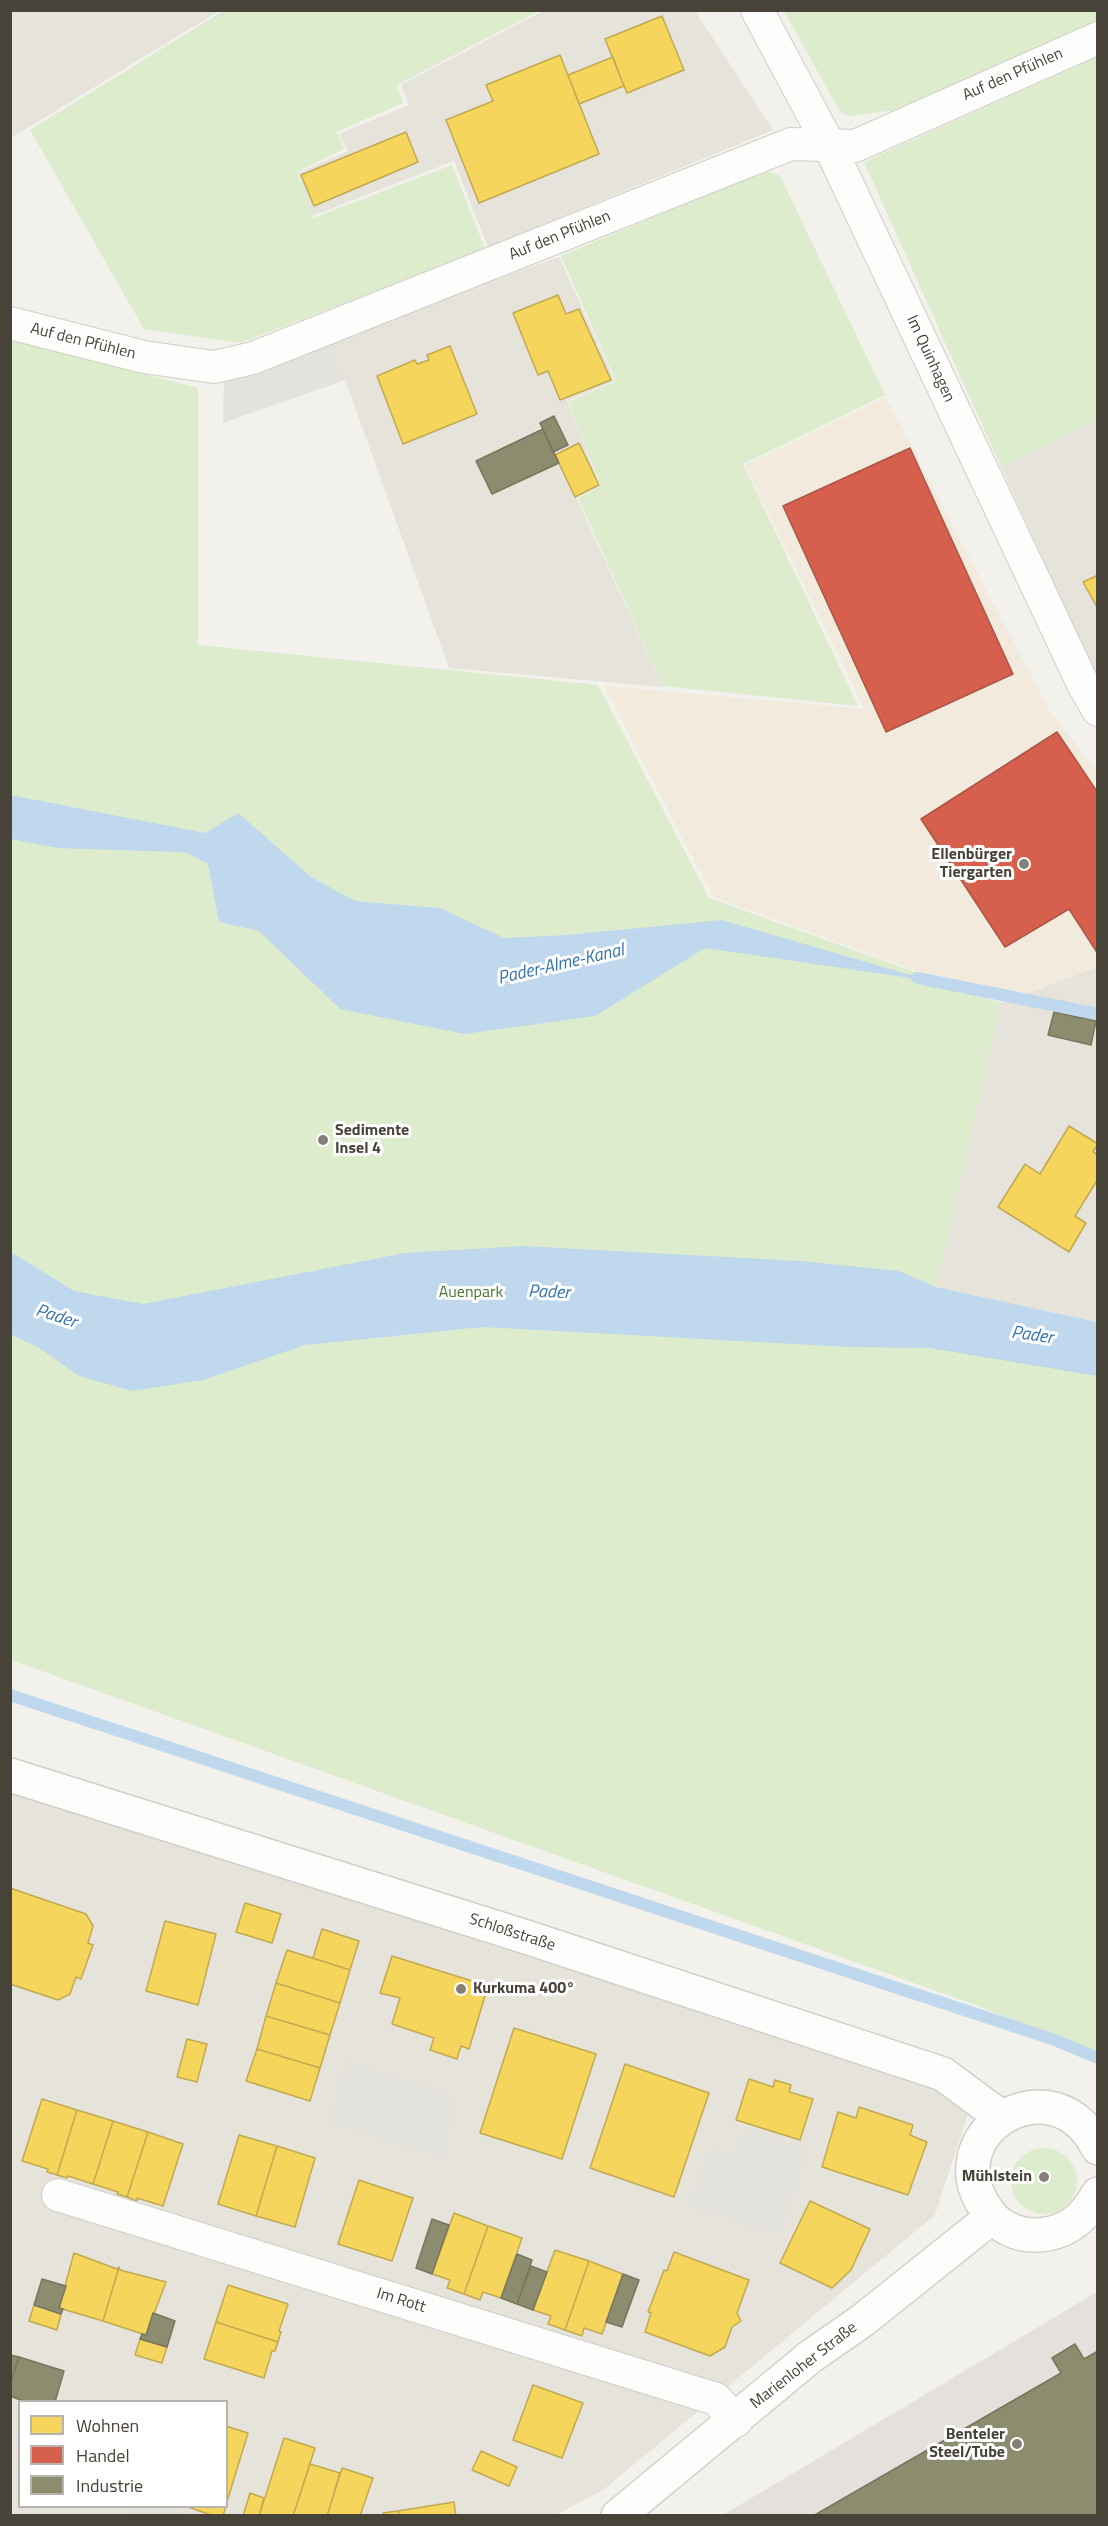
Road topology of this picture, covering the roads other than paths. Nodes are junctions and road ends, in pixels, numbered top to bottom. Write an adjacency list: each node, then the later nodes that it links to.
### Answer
1 (757, 10): 3 (street, Im Quinhagen)
2 (1098, 38): 3 (street, Auf den Pfühlen)
3 (829, 145): 4 (street, Auf den Pfühlen); 5 (street, Im Quinhagen)
4 (10, 323)
5 (1098, 710)
6 (10, 1775): 7 (street, Schloßstraße)
7 (1001, 2117): 8 (street); 11 (street)
8 (1098, 2148)
9 (58, 2194): 12 (street, Im Rott)
10 (1098, 2194): 11 (street)
11 (992, 2217): 12 (street, Marienloher Straße)
12 (736, 2421): 13 (street, Marienloher Straße)
13 (618, 2516)

